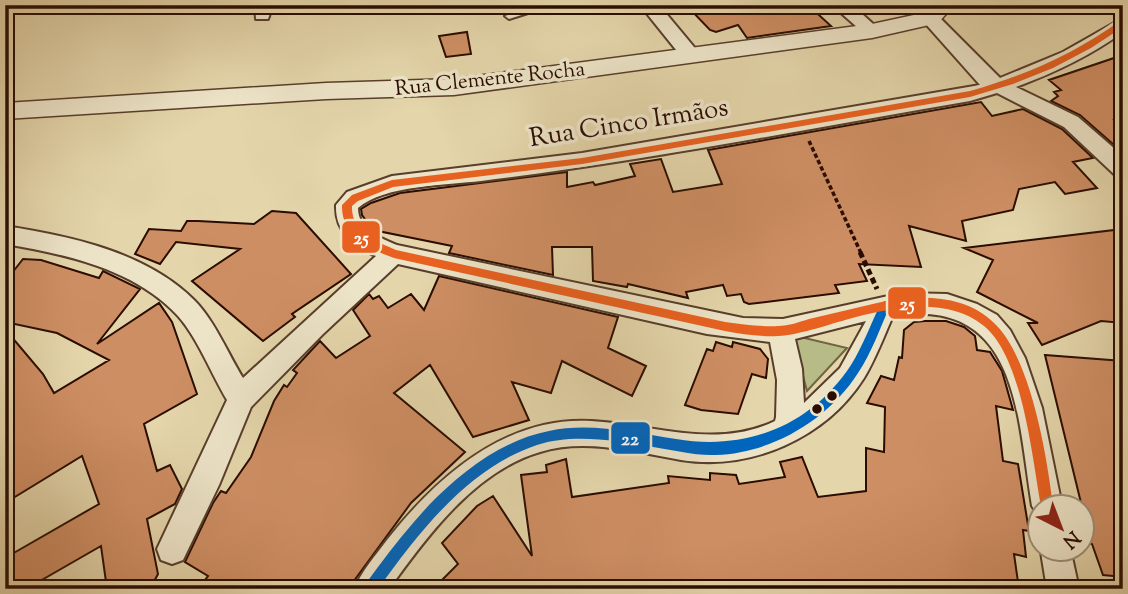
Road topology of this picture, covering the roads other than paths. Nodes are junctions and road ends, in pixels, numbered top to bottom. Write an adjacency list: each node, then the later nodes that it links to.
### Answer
1 (550, 5): 5 (lane)
2 (649, 5): 10 (street)
3 (841, 5): 7 (street)
4 (937, 12): 7 (street, Rua Clemente Rocha); 11 (street)
5 (509, 16)
6 (1123, 23): 9 (street)
7 (872, 31): 10 (street, Rua Clemente Rocha)
8 (1123, 33): 9 (street)
9 (1077, 54): 11 (street, Rua Cinco Irmãos)
10 (692, 57): 12 (street, Rua Clemente Rocha)
11 (998, 87): 13 (street); 15 (street, Rua Cinco Irmãos)
12 (5, 111)
13 (1123, 169)
14 (5, 235): 18 (street)
15 (394, 254): 17 (street); 18 (street)
16 (885, 306): 17 (street); 19 (street); 20 (street)
17 (780, 331): 19 (street)
18 (241, 400): 21 (street)
19 (788, 431): 23 (street)
20 (1044, 492)
21 (172, 549)
22 (1058, 562): 24 (street)
23 (370, 589)
24 (1063, 589)

